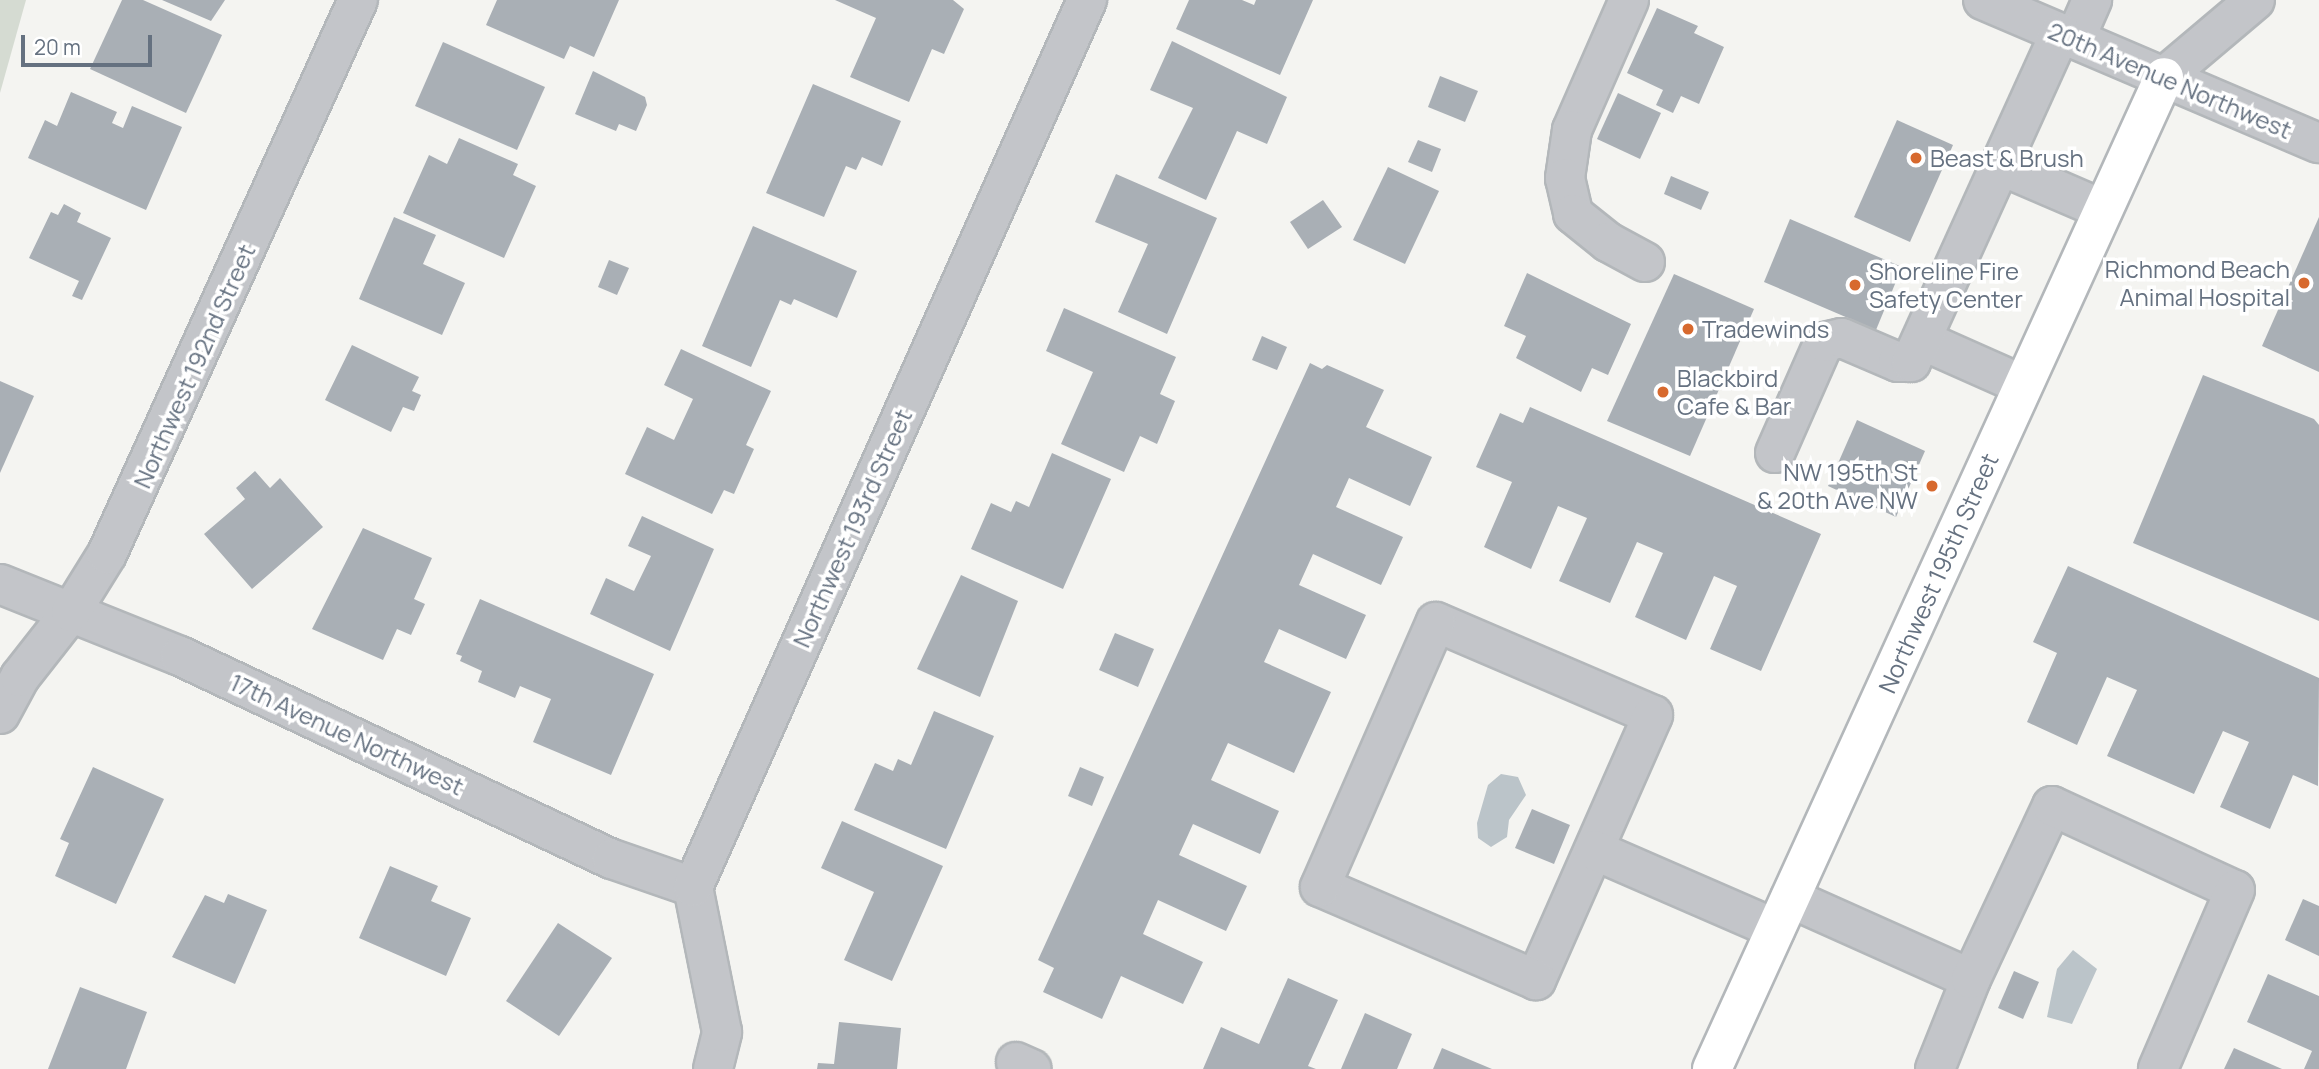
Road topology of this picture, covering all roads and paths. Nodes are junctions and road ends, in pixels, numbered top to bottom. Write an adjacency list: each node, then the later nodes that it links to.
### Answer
1 (358, 0): 17 (street, Northwest 192nd Street)
2 (1087, 0): 20 (street, Northwest 193rd Street)
3 (1629, 0): 12 (street)
4 (1983, 0): 7 (street, 20th Avenue Northwest)
5 (2092, 0): 7 (street)
6 (2255, 0): 8 (street)
7 (2068, 36): 8 (street, 20th Avenue Northwest); 10 (street)
8 (2164, 77): 9 (street, 20th Avenue Northwest); 11 (main road, Northwest 195th Street)
9 (2319, 143)
10 (2002, 166): 11 (street); 13 (street)
11 (2102, 209): 14 (main road, Northwest 195th Street)
12 (1645, 262)
13 (1924, 341): 14 (street); 15 (street)
14 (2023, 385): 21 (main road, Northwest 195th Street)
15 (1775, 453)
16 (0, 584): 17 (street, 17th Avenue Northwest)
17 (71, 612): 18 (street, Northwest 192nd Street); 20 (street, 17th Avenue Northwest)
18 (0, 714)
19 (1594, 850): 19 (street); 21 (street)
20 (694, 887): 23 (street)
21 (1783, 913): 22 (street); 24 (main road, Northwest 195th Street)
22 (1971, 979): 25 (street); 26 (street)
23 (712, 1069)
24 (1712, 1069)
25 (1935, 1069)
26 (2158, 1069)

